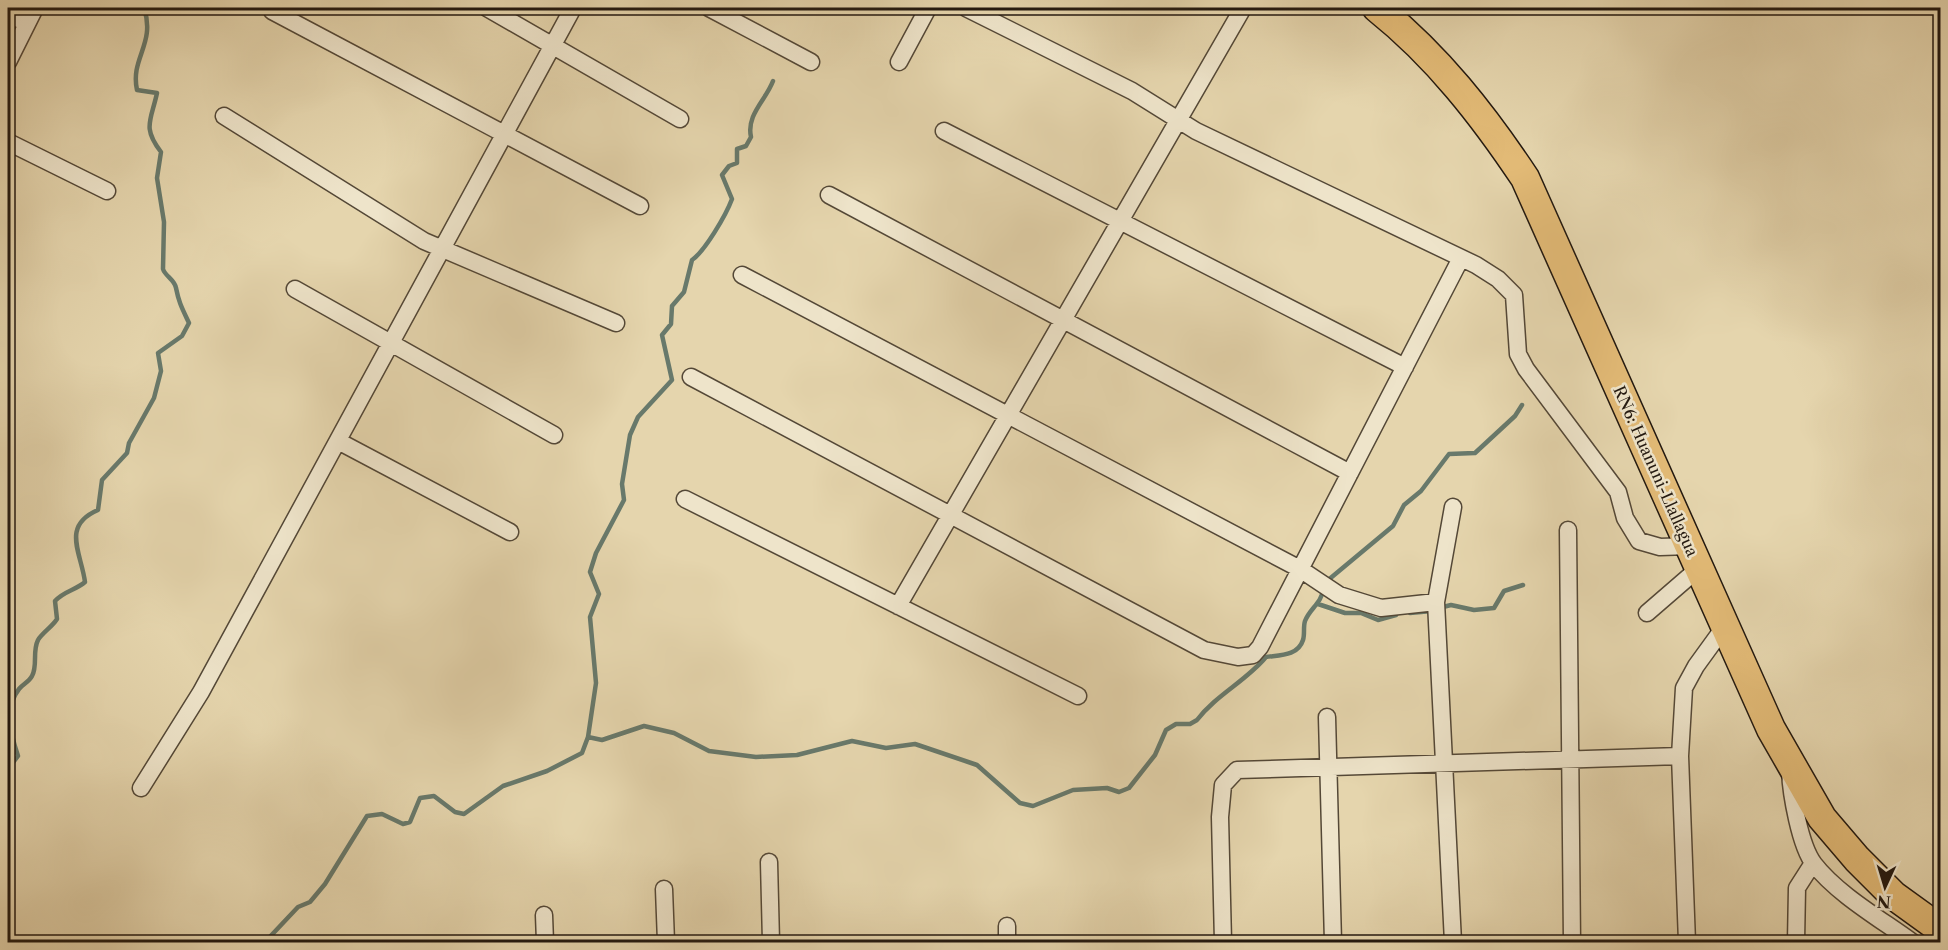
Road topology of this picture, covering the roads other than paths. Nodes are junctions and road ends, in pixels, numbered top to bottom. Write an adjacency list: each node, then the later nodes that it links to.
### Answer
1 (34, 8): 11 (street)
2 (487, 8): 12 (street)
3 (573, 8): 12 (street)
4 (709, 8): 14 (street)
5 (928, 8): 15 (street)
6 (966, 8): 18 (street)
7 (1243, 8): 18 (street)
8 (1377, 8): 44 (highway, RN6: Huanuni-Llallagua)
9 (272, 11): 20 (street)
10 (8, 13): 11 (street)
11 (26, 23): 13 (street)
12 (552, 46): 17 (street); 20 (street)
13 (8, 62)
14 (811, 62)
15 (899, 62)
16 (224, 116): 26 (street)
17 (680, 119)
18 (1178, 120): 25 (street); 27 (street)
19 (944, 131): 25 (street)
20 (504, 135): 24 (street); 26 (street)
21 (8, 142): 22 (street)
22 (107, 191)
23 (829, 195): 30 (street)
24 (640, 206)
25 (1119, 222): 30 (street); 33 (street)
26 (442, 249): 31 (street); 32 (street)
27 (1461, 258): 33 (street); 44 (street)
28 (742, 275): 35 (street)
29 (295, 289): 32 (street)
30 (1064, 319): 35 (street); 38 (street)
31 (616, 323)
32 (391, 343): 36 (street); 37 (street)
33 (1405, 367): 38 (street)
34 (691, 377): 41 (street)
35 (1008, 416): 41 (street); 45 (street)
36 (554, 435)
37 (338, 441): 43 (street); 57 (street)
38 (1350, 473): 45 (street)
39 (685, 499): 47 (street)
40 (1453, 507): 46 (street)
41 (951, 515): 45 (street); 47 (street)
42 (1568, 530): 53 (street)
43 (510, 532)
44 (1694, 557): 48 (street); 49 (highway, RN6: Huanuni-Llallagua)
45 (1300, 569): 46 (street)
46 (1437, 602): 55 (street)
47 (898, 606): 50 (street)
48 (1647, 613)
49 (1725, 626): 52 (street); 54 (highway, RN6: Huanuni-Llallagua)
50 (1078, 696)
51 (1327, 717): 56 (street)
52 (1680, 756): 53 (street); 70 (street)
53 (1570, 759): 55 (street); 69 (street)
54 (1789, 761): 59 (street); 62 (highway, RN6: Huanuni-Llallagua)
55 (1445, 765): 56 (street); 68 (street)
56 (1329, 767): 66 (street); 67 (street)
57 (141, 788)
58 (769, 862): 65 (street)
59 (1813, 863): 71 (street); 72 (street)
60 (664, 889): 64 (street)
61 (544, 915): 63 (street)
62 (1941, 928)
63 (545, 942)
64 (666, 942)
65 (771, 942)
66 (1223, 942)
67 (1333, 942)
68 (1453, 942)
69 (1572, 942)
70 (1687, 942)
71 (1796, 942)
72 (1912, 942)

